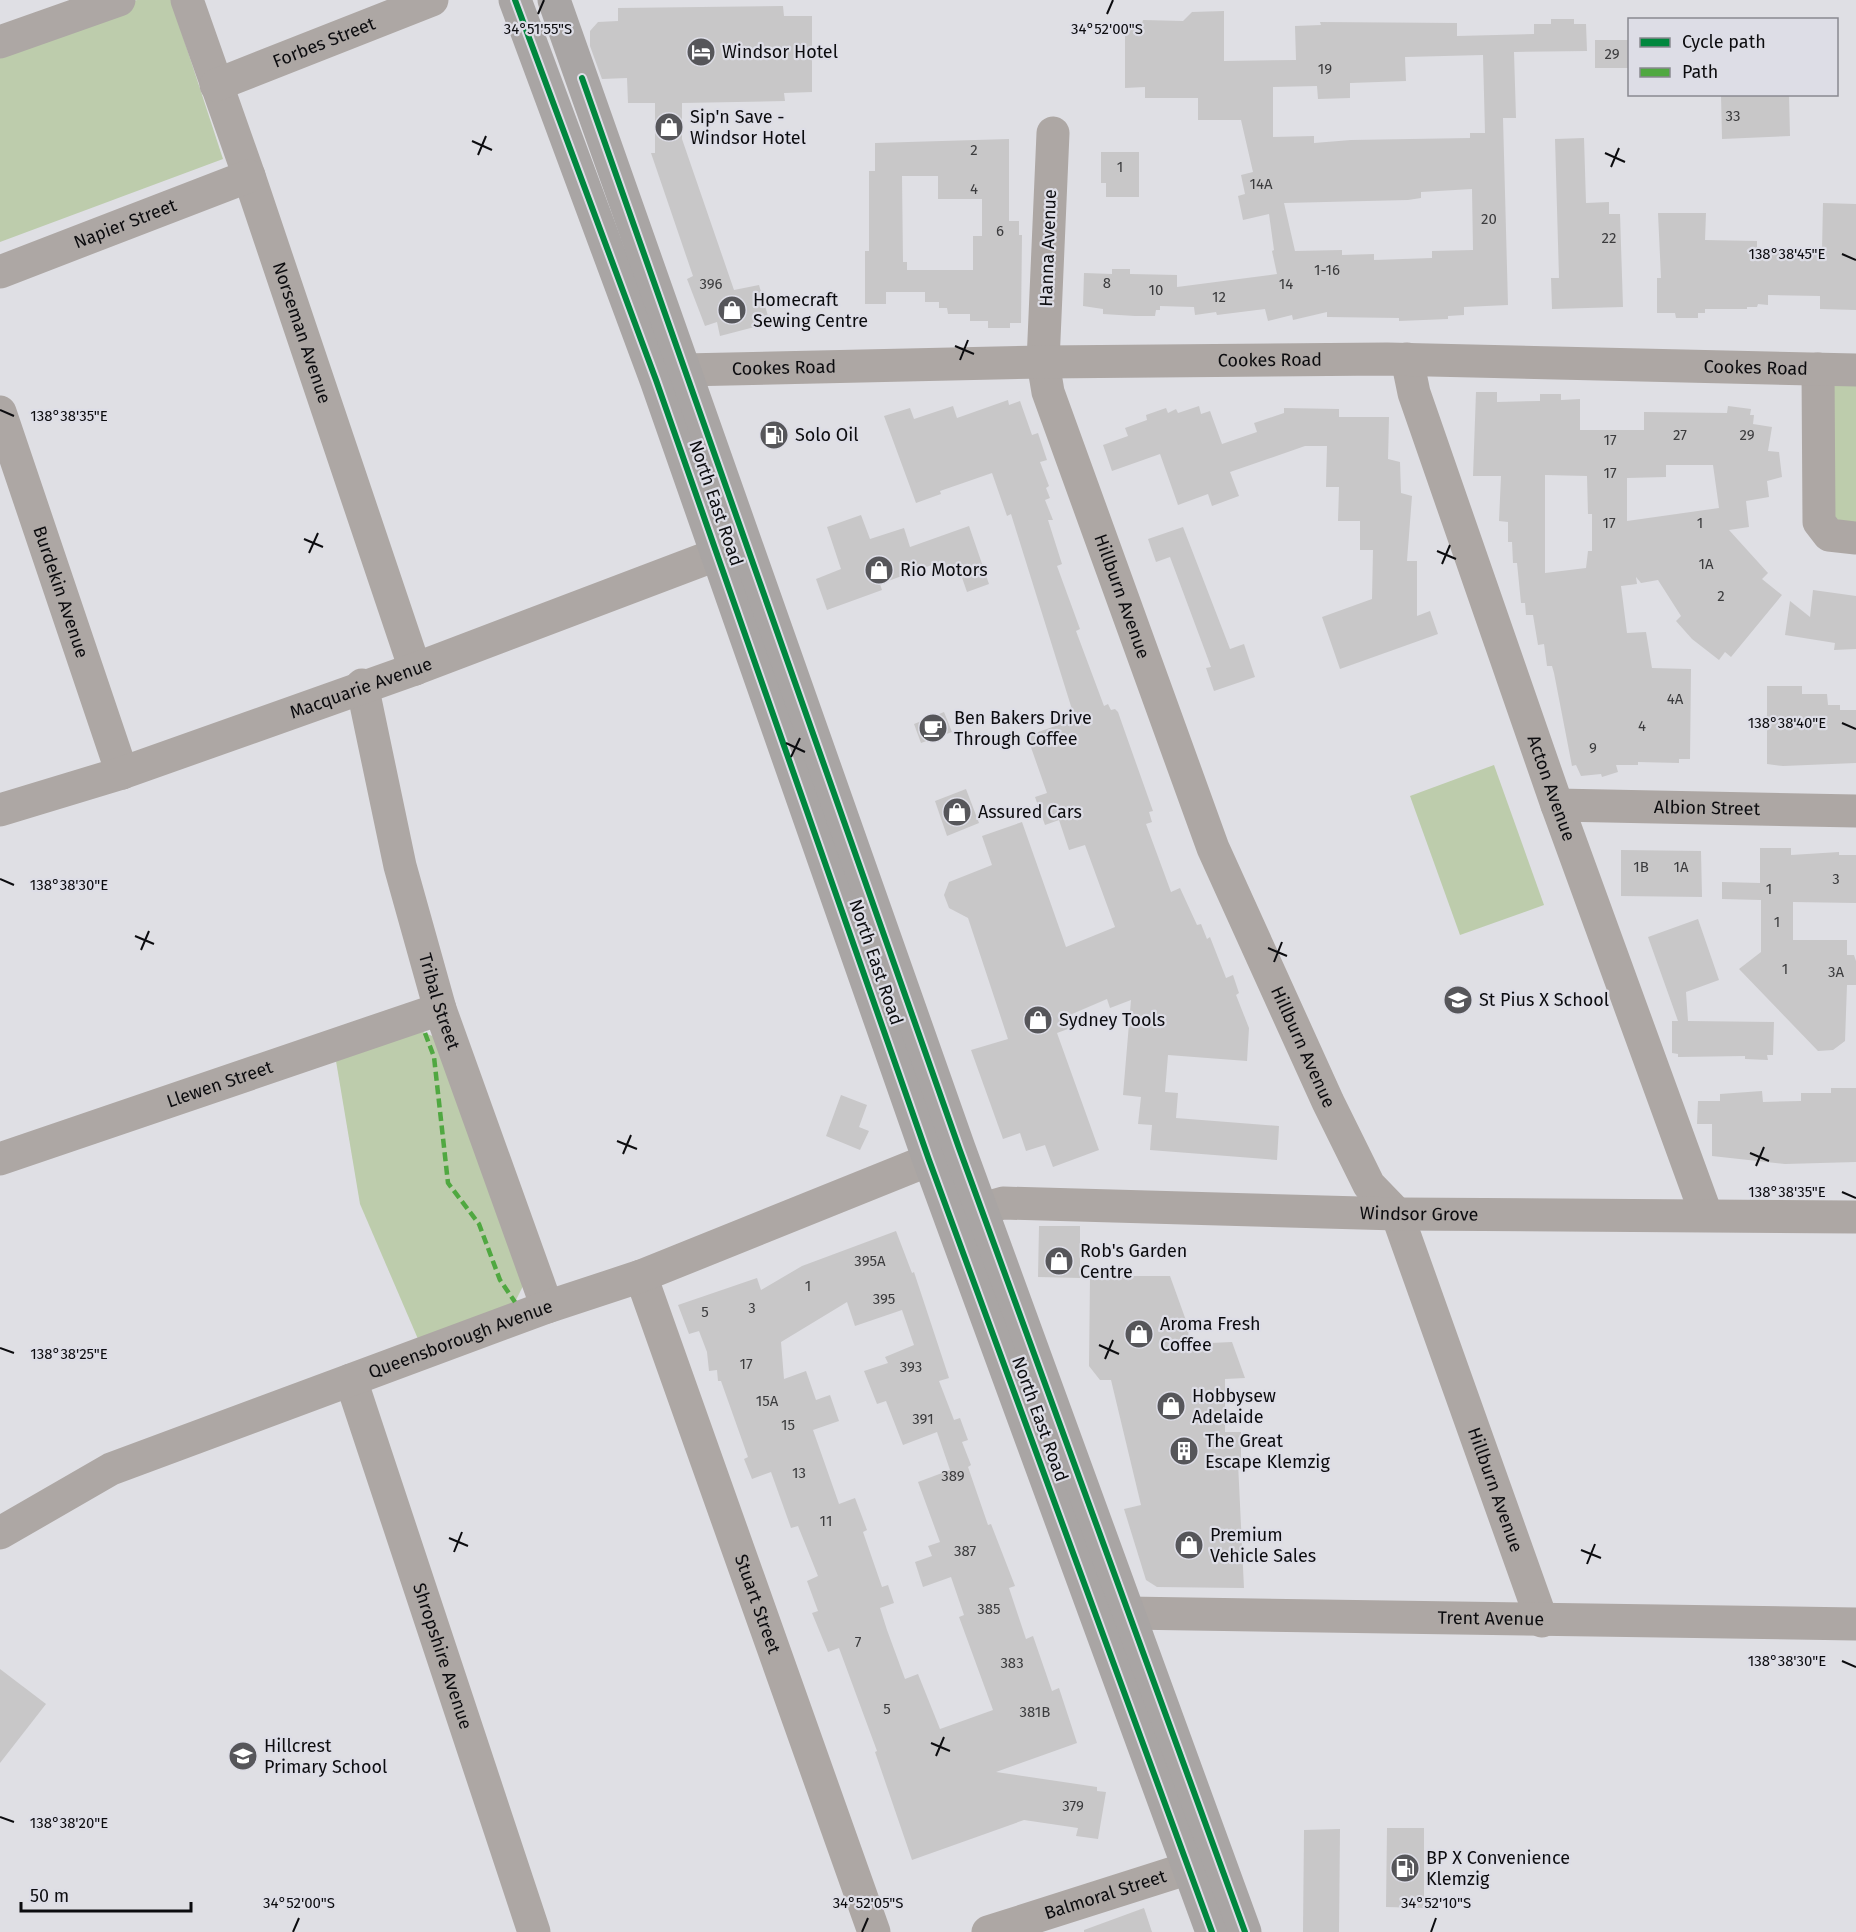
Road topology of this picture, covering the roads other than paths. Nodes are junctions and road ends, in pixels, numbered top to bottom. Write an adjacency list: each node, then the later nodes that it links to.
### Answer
1 (119, 0): 6 (street)
2 (187, 0): 7 (street, Norseman Avenue)
3 (432, 0): 7 (street, Forbes Street)
4 (515, 0): 15 (highway, North East Road)
5 (554, 0): 15 (highway, North East Road)
6 (0, 42)
7 (216, 85): 9 (street, Norseman Avenue)
8 (1053, 133): 12 (street, Hanna Avenue)
9 (249, 176): 10 (street, Napier Street); 20 (street, Norseman Avenue)
10 (0, 272)
11 (1407, 359): 12 (street, Cookes Road); 13 (street, Cookes Road); 23 (street, Acton Avenue)
12 (1043, 362): 15 (street, Cookes Road); 31 (street, Hillburn Avenue)
13 (1818, 369): 14 (street, Cookes Road); 18 (street)
14 (1856, 370)
15 (670, 375): 19 (highway, North East Road)
16 (0, 412): 17 (street, Burdekin Avenue)
17 (8, 461): 22 (street, Burdekin Avenue)
18 (1856, 538)
19 (732, 549): 20 (street, Macquarie Avenue); 27 (highway, North East Road); 29 (highway, North East Road)
20 (415, 669): 21 (street, Macquarie Avenue)
21 (362, 686): 22 (street, Macquarie Avenue); 26 (street, Tribal Street)
22 (122, 773): 24 (street, Macquarie Avenue)
23 (1557, 805): 25 (street, Albion Street); 32 (street, Acton Avenue)
24 (0, 810)
25 (1856, 810)
26 (440, 1009): 28 (street, Llewen Street); 36 (street, Tribal Street)
27 (959, 1148): 29 (highway); 30 (highway, North East Road)
28 (0, 1159)
29 (929, 1160): 34 (highway, North East Road); 35 (street, Queensborough Avenue)
30 (981, 1209): 31 (street, Windsor Grove); 34 (highway); 39 (highway, North East Road)
31 (1397, 1214): 32 (street, Windsor Grove); 40 (street, Hillburn Avenue)
32 (1706, 1214): 33 (street, Windsor Grove)
33 (1856, 1217)
34 (952, 1221): 41 (highway, North East Road)
35 (641, 1275): 36 (street, Queensborough Avenue); 45 (street, Stuart Street)
36 (547, 1307): 37 (street, Queensborough Avenue)
37 (351, 1380): 38 (street, Queensborough Avenue); 44 (street, Shropshire Avenue)
38 (0, 1533)
39 (1127, 1613): 40 (street, Trent Avenue); 41 (highway); 43 (highway, North East Road)
40 (1542, 1621): 42 (street, Trent Avenue)
41 (1096, 1623): 43 (highway, North East Road)
42 (1856, 1624)
43 (1203, 1862): 46 (street, Balmoral Street); 47 (highway, North East Road); 48 (highway, North East Road)
44 (534, 1932)
45 (874, 1932)
46 (988, 1932)
47 (1212, 1932)
48 (1245, 1932)

